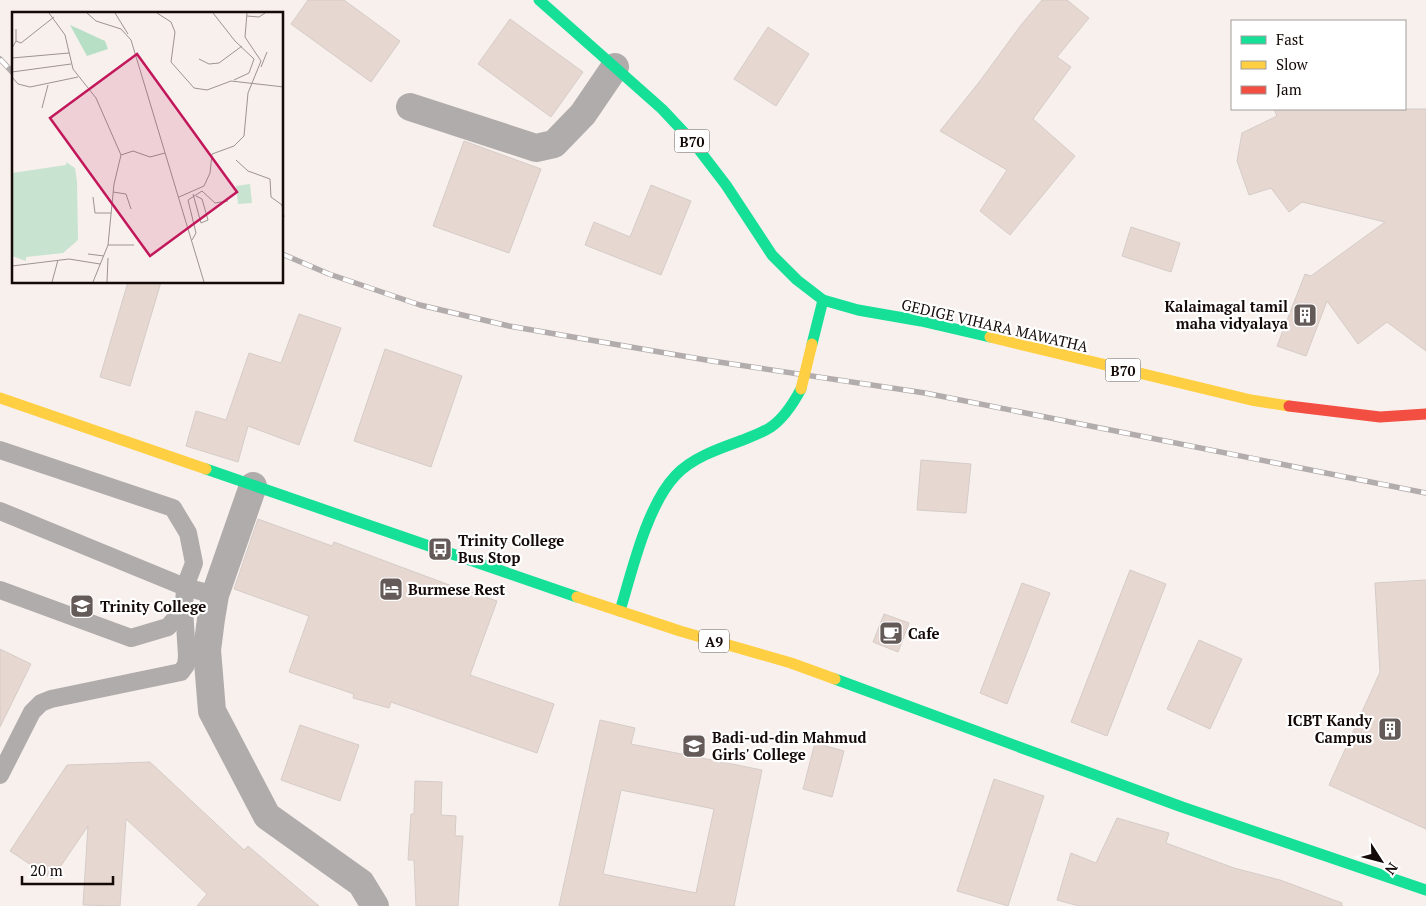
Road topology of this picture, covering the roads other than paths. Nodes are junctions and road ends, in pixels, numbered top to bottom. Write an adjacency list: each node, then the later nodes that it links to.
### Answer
1 (539, 0): 2 (main road, B70)
2 (615, 68): 3 (street); 4 (main road, B70)
3 (410, 107)
4 (823, 300): 6 (main road, GEDIGE VIHARA MAWATHA / B70); 14 (main road, bridge)
5 (0, 398): 8 (main road, A9)
6 (1426, 414)
7 (0, 450): 10 (lane)
8 (253, 486): 12 (street); 14 (main road, A9)
9 (0, 511): 10 (lane)
10 (185, 587): 12 (lane); 13 (lane)
11 (0, 590): 13 (lane)
12 (215, 595): 17 (street)
13 (184, 608): 15 (lane)
14 (620, 611): 16 (main road, A9)
15 (0, 775)
16 (1426, 890)
17 (375, 906)

